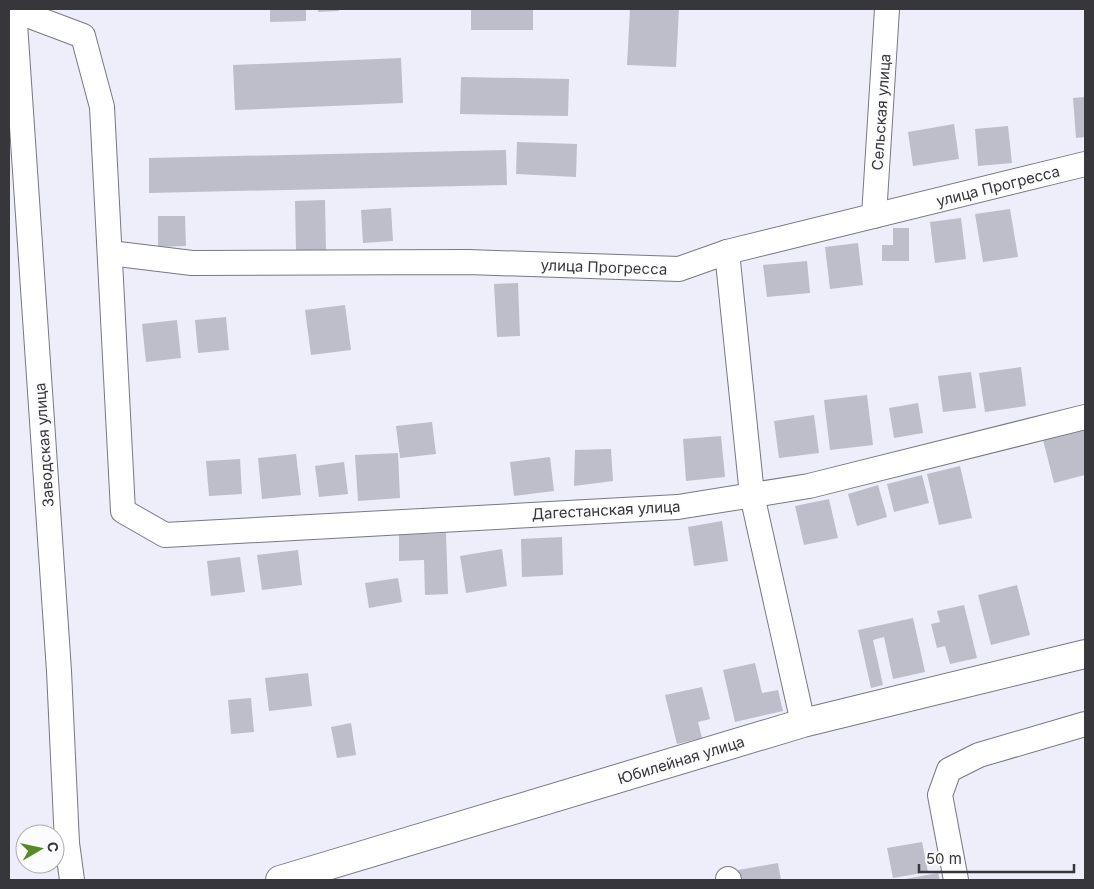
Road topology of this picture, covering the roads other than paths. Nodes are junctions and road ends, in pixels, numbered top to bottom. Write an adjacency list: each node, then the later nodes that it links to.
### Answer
1 (887, 9): 4 (street, Сельская улица)
2 (14, 10): 6 (street); 12 (street, Заводская улица)
3 (1085, 164): 4 (street, улица Прогресса)
4 (874, 216): 5 (street, улица Прогресса)
5 (727, 252): 6 (street, улица Прогресса); 8 (street)
6 (110, 253): 8 (street, Дагестанская улица)
7 (1085, 417): 8 (street, Дагестанская улица)
8 (752, 495): 10 (street)
9 (1085, 654): 10 (street, Юбилейная улица)
10 (803, 724): 13 (street, Юбилейная улица)
11 (1085, 724): 14 (street)
12 (72, 880)
13 (280, 880)
14 (956, 880)

